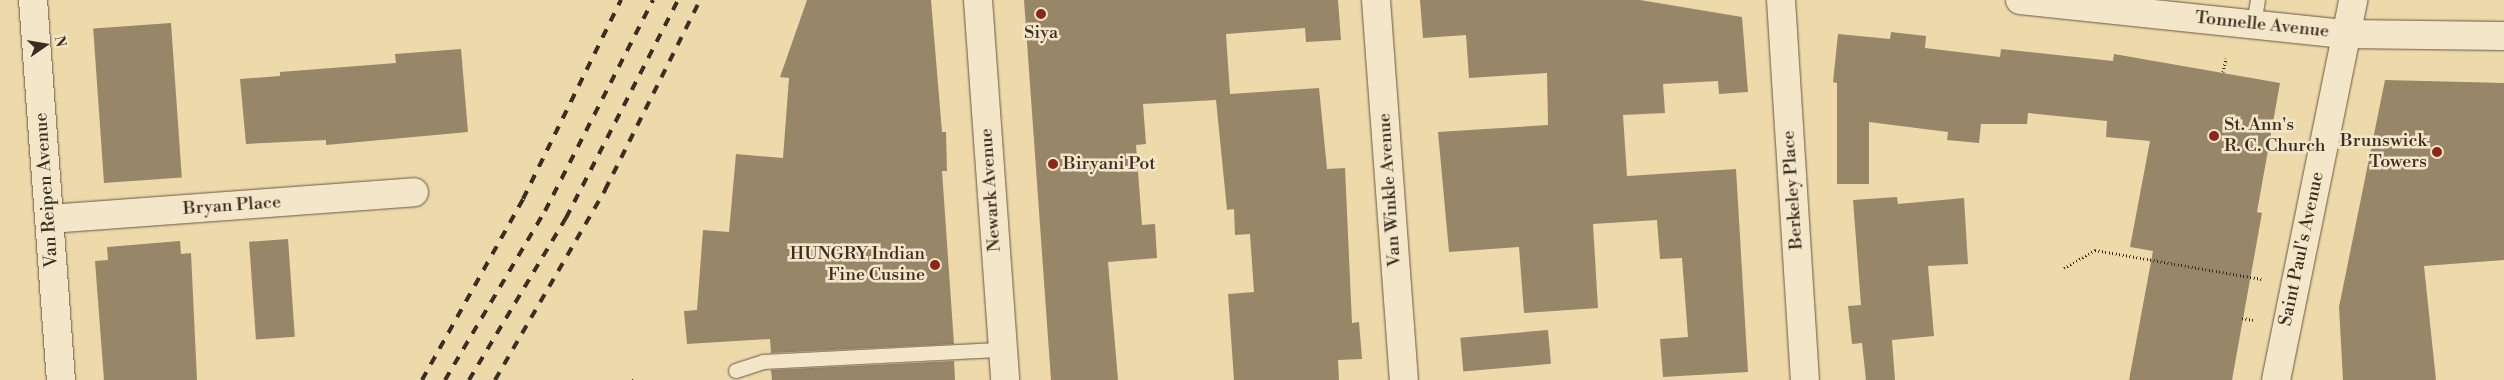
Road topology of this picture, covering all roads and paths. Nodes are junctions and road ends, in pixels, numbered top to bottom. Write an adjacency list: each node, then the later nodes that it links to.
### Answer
1 (33, 0): 13 (street, Van Reipen Avenue)
2 (978, 0): 18 (street, Newark Avenue)
3 (1376, 0): 22 (street, Van Winkle Avenue)
4 (1782, 0): 23 (street, Berkeley Place)
5 (2020, 0): 7 (street, Tonnelle Avenue)
6 (2353, 0): 8 (street, Saint Paul's Avenue)
7 (2256, 12): 8 (street, Tonnelle Avenue)
8 (2346, 34): 9 (street, Tonnelle Avenue); 24 (street, Saint Paul's Avenue)
9 (2504, 36)
10 (2226, 58): 11 (path)
11 (2223, 72)
12 (414, 192): 13 (street, Bryan Place)
13 (50, 219): 20 (street, Van Reipen Avenue)
14 (2064, 268): 15 (path)
15 (2261, 279)
16 (2242, 318): 17 (path)
17 (2253, 320)
18 (1003, 350): 19 (lane); 21 (street, Newark Avenue)
19 (736, 371)
20 (61, 380)
21 (1005, 380)
22 (1404, 380)
23 (1805, 380)
24 (2276, 380)

